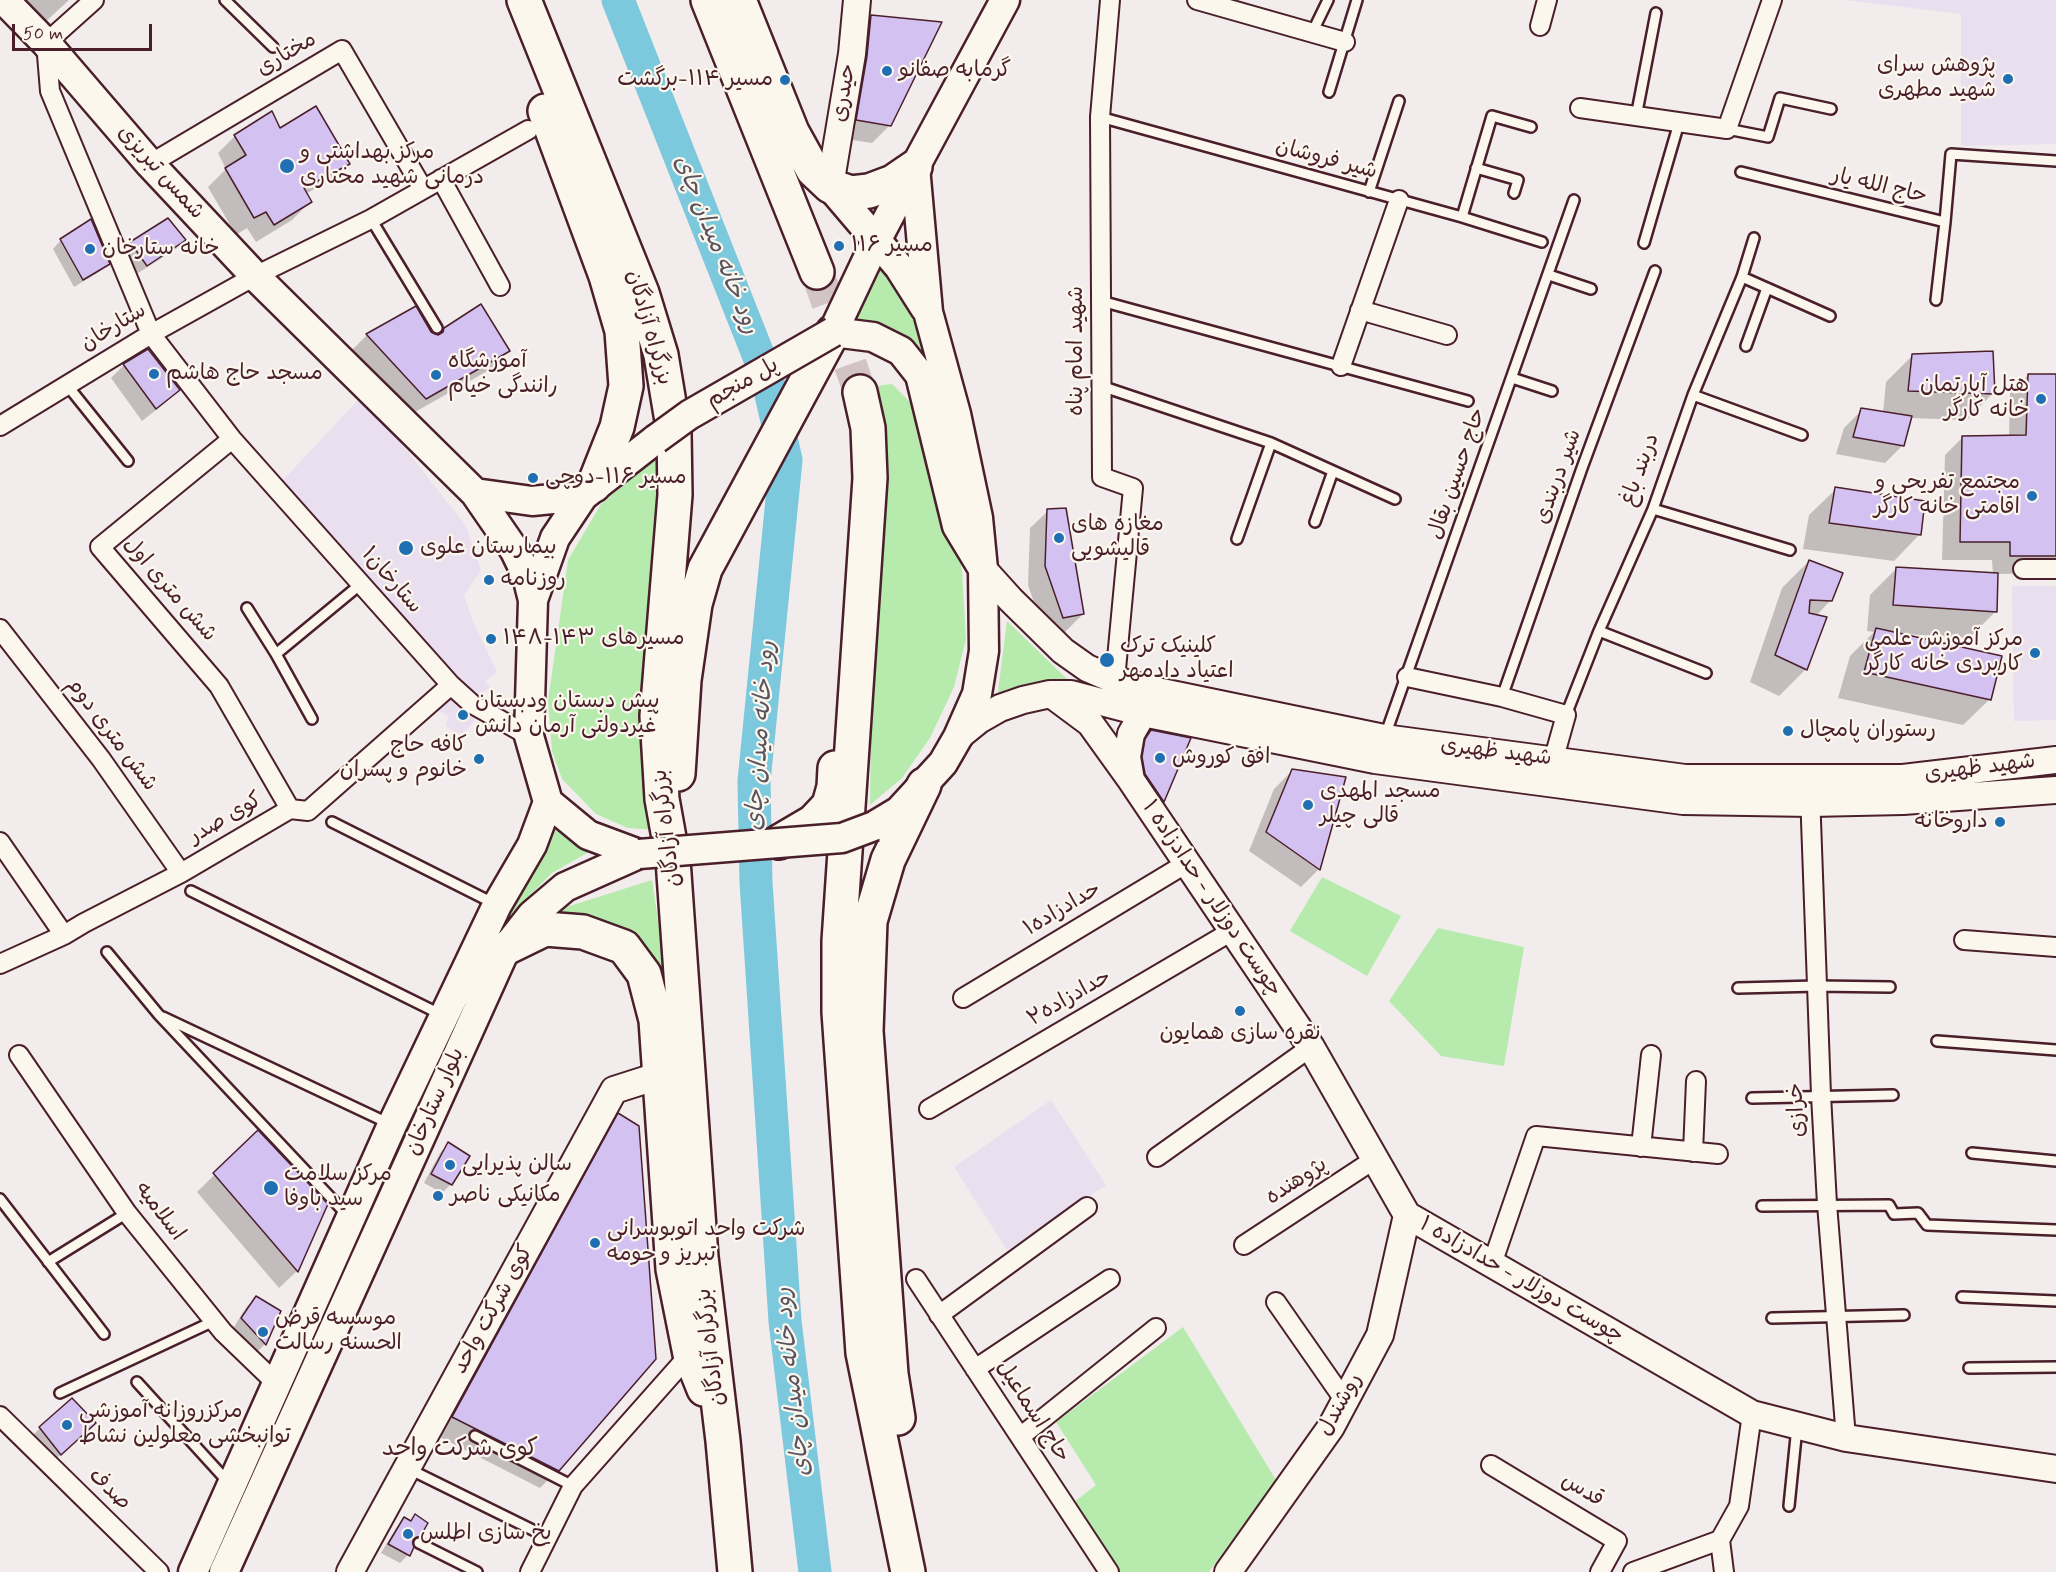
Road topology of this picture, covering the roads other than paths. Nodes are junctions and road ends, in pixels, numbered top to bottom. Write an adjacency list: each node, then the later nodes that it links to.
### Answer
1 (4, 0): 20 (main road, شمس تبریزی)
2 (94, 0): 20 (street)
3 (225, 0): 21 (lane)
4 (504, 0): 82 (highway)
5 (524, 0): 122 (highway, بزرگراه آزادگان)
6 (708, 0): 52 (highway)
7 (739, 0): 38 (highway)
8 (857, 0): 38 (street, حیدری)
9 (1005, 0): 34 (main road)
10 (1110, 0): 26 (street, شهید امام پناه)
11 (1197, 0): 18 (street)
12 (1328, 0): 18 (lane)
13 (1357, 0): 19 (lane)
14 (1547, 0): 17 (street)
15 (1772, 0): 30 (street)
16 (1656, 14): 27 (lane)
17 (1540, 26)
18 (1312, 33): 19 (street)
19 (1345, 42): 22 (lane)
20 (46, 43): 33 (main road, شمس تبریزی); 66 (street, ستارخان۱)
21 (273, 47)
22 (1329, 92)
23 (1399, 100): 40 (lane)
24 (1580, 108): 27 (street)
25 (1831, 109): 30 (lane)
26 (1100, 117): 40 (lane, شیر فروشان); 60 (street, شهید امام پناه)
27 (1636, 117): 28 (street)
28 (1679, 123): 30 (street); 50 (lane)
29 (1531, 126): 35 (lane)
30 (1727, 129)
31 (528, 130): 37 (street, ستارخان)
32 (2056, 161): 46 (lane, حاج الله یار)
33 (150, 164): 39 (street, مختاری); 54 (main road, شمس تبریزی)
34 (915, 167): 38 (highway); 48 (main road); 62 (main road)
35 (1476, 168): 41 (lane); 44 (lane)
36 (1741, 172): 46 (lane, حاج الله یار)
37 (441, 179): 39 (street, ستارخان); 56 (street)
38 (830, 186): 48 (main road)
39 (423, 189): 45 (street, ستارخان)
40 (1369, 192): 42 (lane, شیر فروشان)
41 (1514, 193)
42 (1399, 200): 44 (lane, شیر فروشان); 61 (street)
43 (1574, 200): 53 (lane, حاج حسین بقال)
44 (1462, 217): 49 (lane, شیر فروشان)
45 (371, 219): 54 (street, ستارخان); 64 (lane)
46 (1945, 222): 59 (lane)
47 (1754, 238): 55 (lane, دربند باغ)
48 (876, 241): 62 (main road); 65 (main road)
49 (1542, 242)
50 (1644, 243)
51 (1655, 271): 103 (lane, شیر دربندی)
52 (817, 272)
53 (1549, 275): 58 (lane); 70 (lane, حاج حسین بقال)
54 (255, 276): 66 (street, ستارخان); 83 (main road, شمس تبریزی)
55 (1742, 277): 57 (lane); 74 (lane, دربند باغ)
56 (500, 286)
57 (1767, 288): 63 (lane); 68 (lane)
58 (1591, 289)
59 (1936, 300)
60 (1101, 301): 69 (lane); 72 (street, شهید امام پناه)
61 (1360, 310): 67 (street); 69 (street)
62 (928, 312): 90 (main road)
63 (1830, 316)
64 (437, 328)
65 (833, 332): 82 (main road, پل منجم, bridge); 90 (main road); 122 (highway)
66 (151, 333): 71 (street, ستارخان); 78 (street, ستارخان۱)
67 (1447, 335)
68 (1746, 346)
69 (1341, 366): 75 (lane)
70 (1512, 378): 73 (lane); 99 (lane, حاج حسین بقال)
71 (67, 385): 76 (street, ستارخان); 80 (lane)
72 (1101, 386): 79 (lane); 100 (street, شهید امام پناه)
73 (1552, 391)
74 (1693, 395): 77 (lane); 85 (lane, دربند باغ)
75 (1468, 400)
76 (0, 426)
77 (1802, 435)
78 (232, 439): 92 (street, ستارخان۱); 117 (street, شش متری اول)
79 (1271, 443): 81 (lane); 87 (lane)
80 (128, 461)
81 (1333, 471): 84 (lane); 86 (lane)
82 (589, 491): 83 (main road); 93 (main road)
83 (476, 493): 93 (main road, شمس تبریزی)
84 (1395, 499)
85 (1653, 509): 88 (lane); 96 (lane, دربند باغ)
86 (1315, 522)
87 (1237, 539)
88 (1790, 550)
89 (2056, 568): 91 (street)
90 (983, 569): 100 (street, شهید ظهیری); 108 (main road)
91 (2023, 569)
92 (362, 583): 97 (lane); 101 (street, ستارخان۱)
93 (533, 600): 107 (main road)
94 (247, 608): 97 (lane)
95 (0, 629): 124 (street, شش متری دوم)
96 (1599, 631): 98 (lane); 105 (lane, دربند باغ)
97 (276, 654): 106 (lane)
98 (1706, 673)
99 (1407, 677): 103 (street); 109 (lane, حاج حسین بقال)
100 (1114, 680): 109 (street, شهید ظهیری)
101 (451, 685): 107 (street, ستارخان۱); 117 (street, کوی صدر)
102 (1050, 694): 104 (street, شهید ظهیری); 108 (street, شهید ظهیری); 112 (street, چوست دوزلار - حدادزاده ۱)
103 (1502, 697): 105 (street)
104 (1143, 714): 109 (street, شهید ظهیری); 112 (street)
105 (1566, 715): 111 (street, دربند باغ)
106 (312, 719)
107 (530, 736): 116 (main road)
108 (958, 737): 113 (main road)
109 (1379, 749): 111 (street, شهید ظهیری)
110 (2056, 760): 115 (street, شهید ظهیری)
111 (1551, 772): 115 (street, شهید ظهیری)
112 (1131, 780): 123 (street, چوست دوزلار - حدادزاده ۱)
113 (924, 785): 120 (main road, bridge); 213 (highway)
114 (2056, 790): 115 (street, شهید ظهیری)
115 (1810, 791): 134 (street, خرازی)
116 (548, 802): 121 (main road); 126 (main road, بلوار ستارخان)
117 (290, 809): 124 (street, کوی صدر)
118 (332, 822): 126 (lane)
119 (0, 842): 128 (street)
120 (779, 842): 121 (main road, bridge); 213 (highway)
121 (639, 854): 131 (main road, بلوار ستارخان)
122 (673, 860): 196 (highway, بزرگراه آزادگان)
123 (1187, 863): 127 (street, چوست دوزلار - حدادزاده ۱); 137 (street, حدادزاده۱)
124 (181, 873): 128 (street, کوی صدر)
125 (190, 891): 139 (lane)
126 (497, 905): 139 (main road, بلوار ستارخان)
127 (1232, 931): 141 (street, چوست دوزلار - حدادزاده ۱); 150 (street, حدادزاده۲)
128 (64, 935): 133 (street, کوی صدر)
129 (1964, 940): 130 (street)
130 (2056, 947)
131 (506, 948): 145 (highway); 208 (main road, بلوار ستارخان)
132 (107, 952): 138 (lane)
133 (0, 964)
134 (1817, 986): 135 (lane); 136 (lane); 147 (street, خرازی)
135 (1890, 987)
136 (1738, 988)
137 (963, 998)
138 (159, 1015): 151 (lane); 165 (lane)
139 (444, 1016): 151 (main road, بلوار ستارخان)
140 (1937, 1041): 142 (lane)
141 (1311, 1047): 156 (street); 157 (street, چوست دوزلار - حدادزاده ۱)
142 (2056, 1050)
143 (19, 1055): 163 (street, اسلامیه)
144 (1651, 1055): 152 (street)
145 (661, 1075): 182 (highway); 198 (street, کوی شرکت واحد)
146 (1696, 1081): 153 (street)
147 (1821, 1095): 148 (lane); 149 (lane); 160 (street, خرازی)
148 (1893, 1095)
149 (1752, 1098)
150 (929, 1109)
151 (392, 1125): 165 (main road, بلوار ستارخان)
152 (1641, 1146): 153 (street); 169 (street)
153 (1693, 1152): 155 (street)
154 (1972, 1153): 158 (lane)
155 (1718, 1154)
156 (1157, 1157)
157 (1375, 1159): 164 (street, چوست دوزلار - حدادزاده ۱); 167 (street, پژوهنده)
158 (2056, 1161)
159 (0, 1199): 168 (lane)
160 (1827, 1204): 161 (lane); 166 (lane); 177 (street, خرازی)
161 (1762, 1206)
162 (1088, 1207): 175 (street)
163 (128, 1213): 168 (lane); 179 (street, اسلامیه)
164 (1407, 1215): 169 (street, چوست دوزلار - حدادزاده ۱); 189 (street, روشندل)
165 (350, 1218): 187 (main road, بلوار ستارخان)
166 (2056, 1230)
167 (1244, 1245)
168 (48, 1262): 181 (lane)
169 (1491, 1264): 190 (street, چوست دوزلار - حدادزاده ۱)
170 (916, 1279): 175 (street, حاج اسماعیل)
171 (1110, 1279): 185 (street)
172 (1962, 1297): 173 (lane)
173 (2056, 1301)
174 (1276, 1302): 189 (street)
175 (939, 1315): 185 (street, حاج اسماعیل)
176 (1904, 1315): 177 (lane)
177 (1836, 1316): 178 (lane); 195 (street, خرازی)
178 (1772, 1318)
179 (214, 1321): 187 (street, اسلامیه); 188 (lane)
180 (1156, 1328): 194 (street)
181 (104, 1334)
182 (690, 1354): 196 (highway); 201 (street)
183 (2056, 1367): 184 (lane)
184 (1969, 1368)
185 (975, 1369): 194 (street, حاج اسماعیل)
186 (137, 1382): 200 (lane)
187 (277, 1384): 200 (main road, بلوار ستارخان)
188 (60, 1393)
189 (1345, 1401): 215 (street, روشندل)
190 (1752, 1414): 192 (street, چوست دوزلار - حدادزاده ۱); 204 (street)
191 (0, 1416): 206 (street, صدف)
192 (1797, 1425): 195 (street, چوست دوزلار - حدادزاده ۱); 202 (lane)
193 (475, 1436): 201 (lane)
194 (1020, 1437): 214 (street, حاج اسماعیل)
195 (1846, 1438): 199 (street, چوست دوزلار - حدادزاده ۱)
196 (723, 1441): 212 (highway, بزرگراه آزادگان)
197 (1491, 1465): 216 (street, قدس)
198 (407, 1468): 203 (lane); 209 (street, کوی شرکت واحد)
199 (2056, 1469)
200 (231, 1486): 207 (main road, بلوار ستارخان)
201 (573, 1486): 203 (street)
202 (1789, 1506)
203 (547, 1537): 211 (street)
204 (1720, 1540): 217 (street); 218 (street)
205 (420, 1543): 210 (lane)
206 (159, 1572)
207 (194, 1572)
208 (224, 1572)
209 (350, 1572)
210 (477, 1572)
211 (531, 1572)
212 (735, 1572)
213 (910, 1572)
214 (1109, 1572)
215 (1228, 1572)
216 (1600, 1572)
217 (1634, 1572)
218 (1724, 1572)

